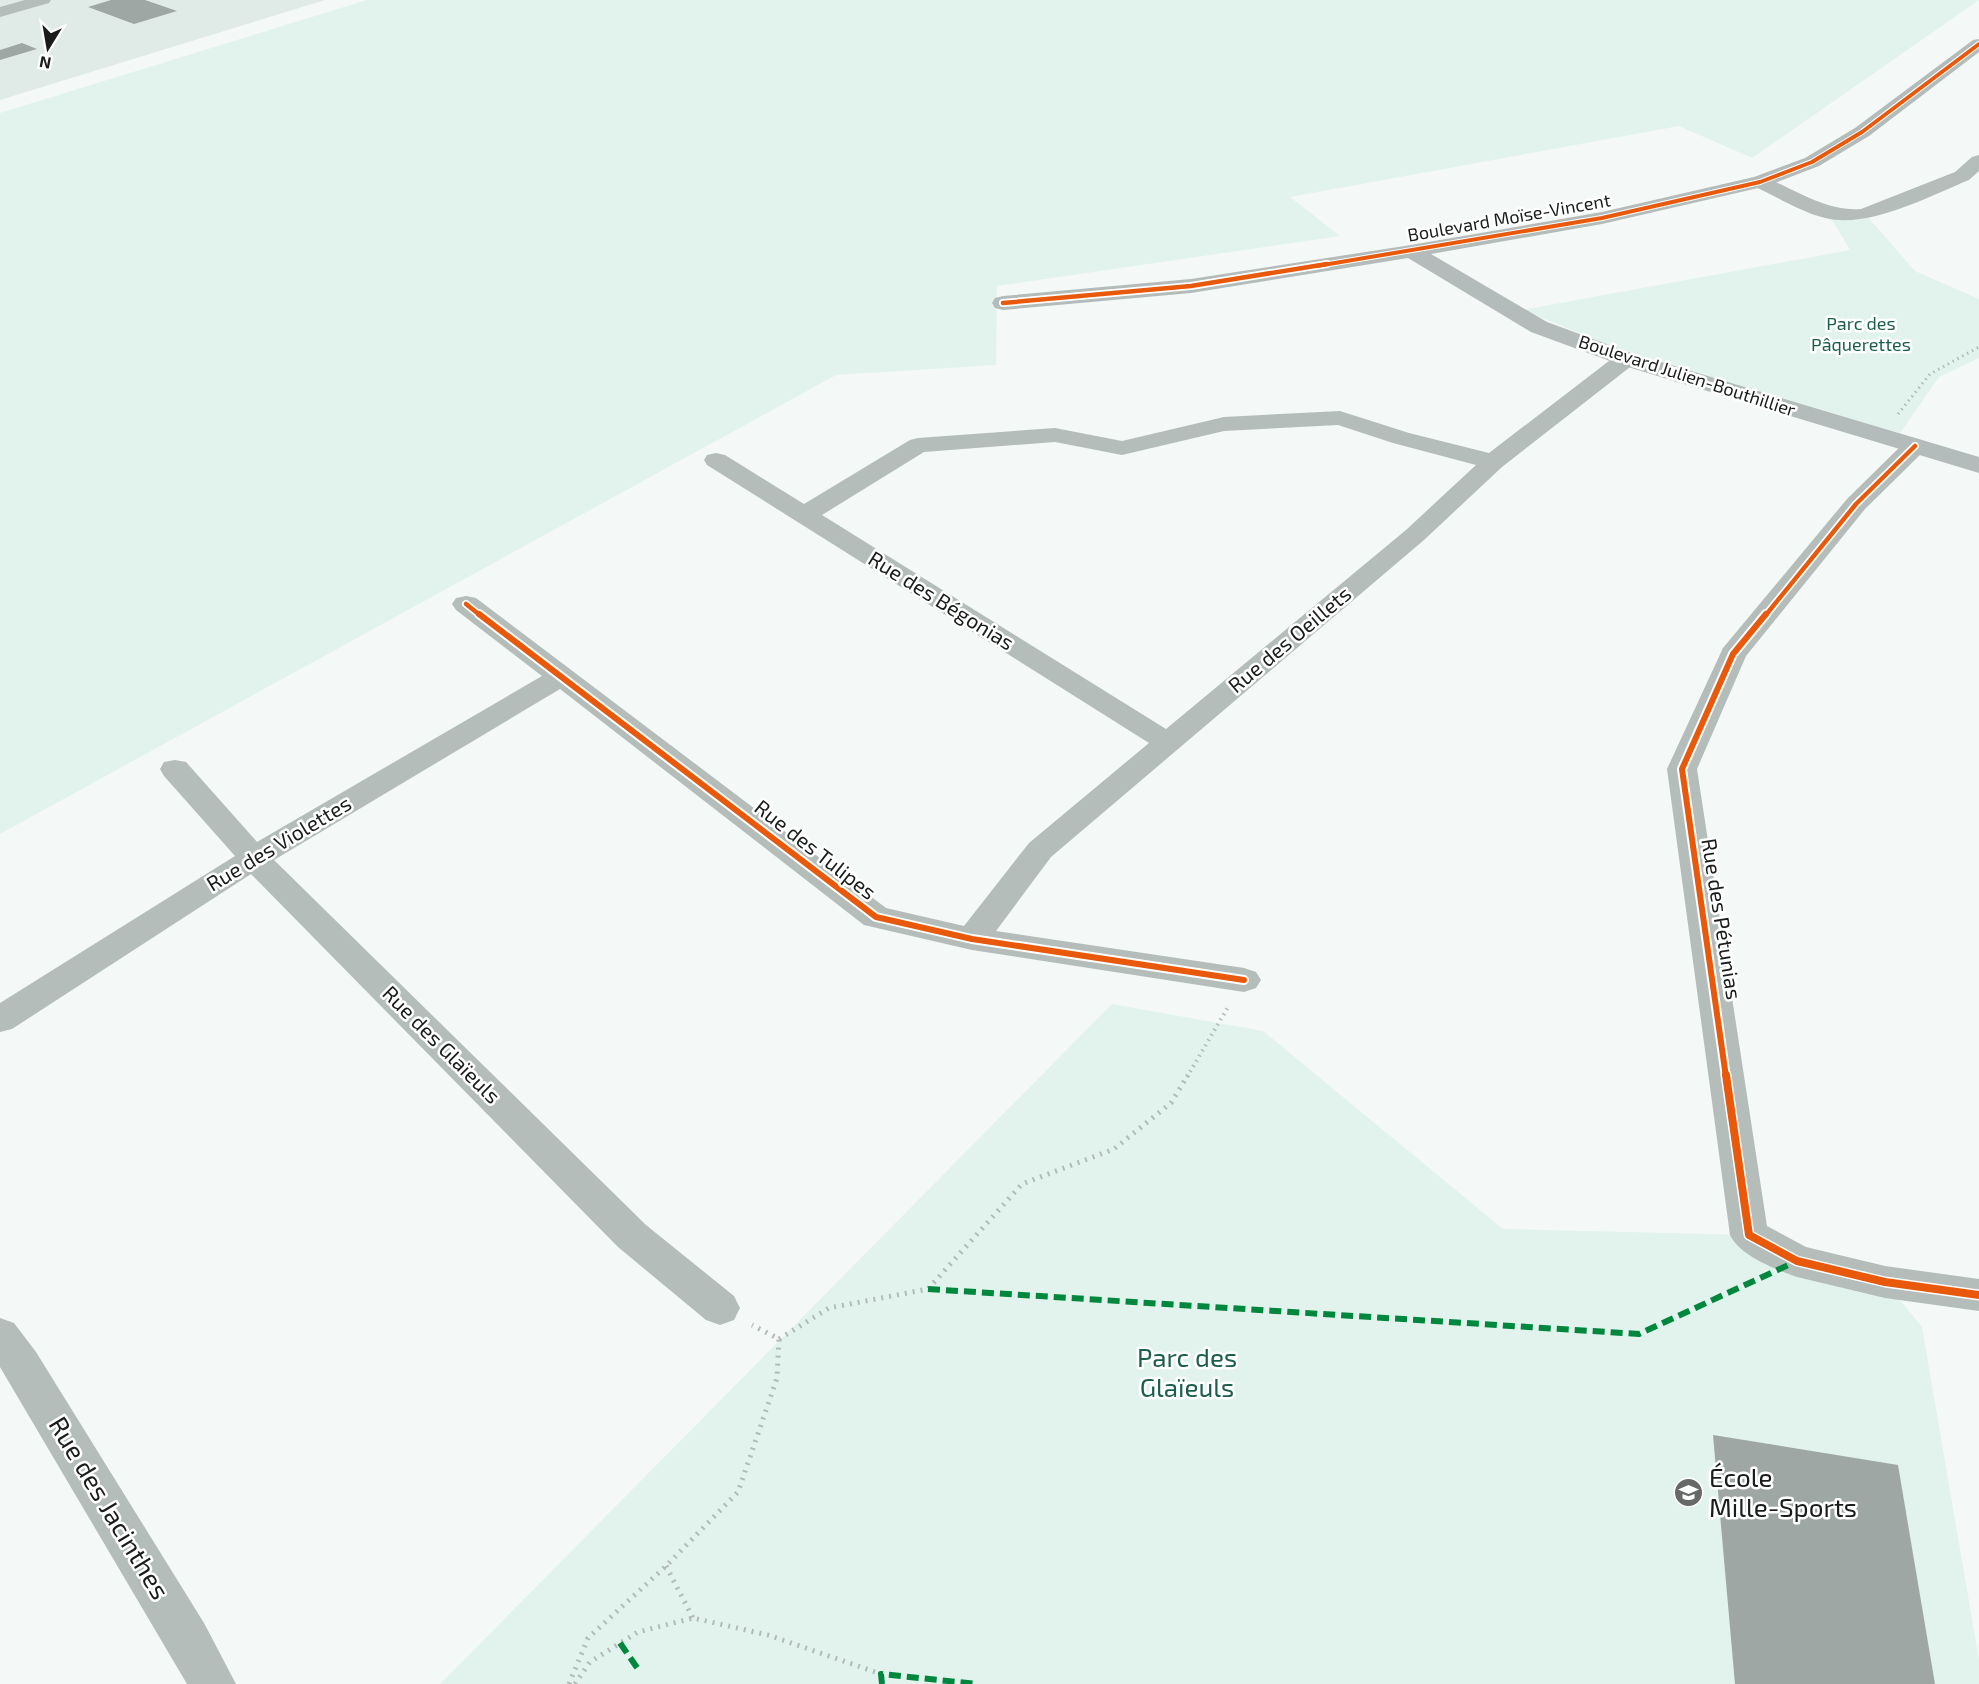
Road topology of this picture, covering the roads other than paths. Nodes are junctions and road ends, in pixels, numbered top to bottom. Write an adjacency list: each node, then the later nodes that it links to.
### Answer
1 (43, 0): 2 (street)
2 (0, 12)
3 (1979, 44): 5 (street, Boulevard Moïse-Vincent)
4 (1979, 161): 5 (street)
5 (1760, 182): 6 (street, Boulevard Moïse-Vincent)
6 (1411, 251): 7 (street, Boulevard Moïse-Vincent); 8 (street, Boulevard Julien-Bouthillier)
7 (1003, 303)
8 (1626, 359): 9 (street, Boulevard Julien-Bouthillier); 11 (street, Rue des Oeillets)
9 (1915, 446): 12 (street, Boulevard Julien-Bouthillier); 22 (street, Rue des Pétunias)
10 (716, 460): 13 (street, Rue des Bégonias)
11 (1493, 462): 13 (street); 16 (street, Rue des Oeillets)
12 (1979, 465)
13 (804, 515): 16 (street, Rue des Bégonias)
14 (466, 604): 15 (street, Rue des Tulipes)
15 (562, 676): 18 (street, Rue des Violettes); 19 (street, Rue des Tulipes)
16 (1167, 742): 19 (street, Rue des Oeillets)
17 (175, 769): 18 (street, Rue des Glaïeuls)
18 (254, 858): 21 (street, Rue des Violettes); 23 (street, Rue des Glaïeuls)
19 (972, 939): 20 (street, Rue des Tulipes)
20 (1244, 980)
21 (0, 1020)
22 (1979, 1295)
23 (720, 1308)
24 (0, 1335): 25 (street, Rue des Jacinthes)
25 (212, 1684)

